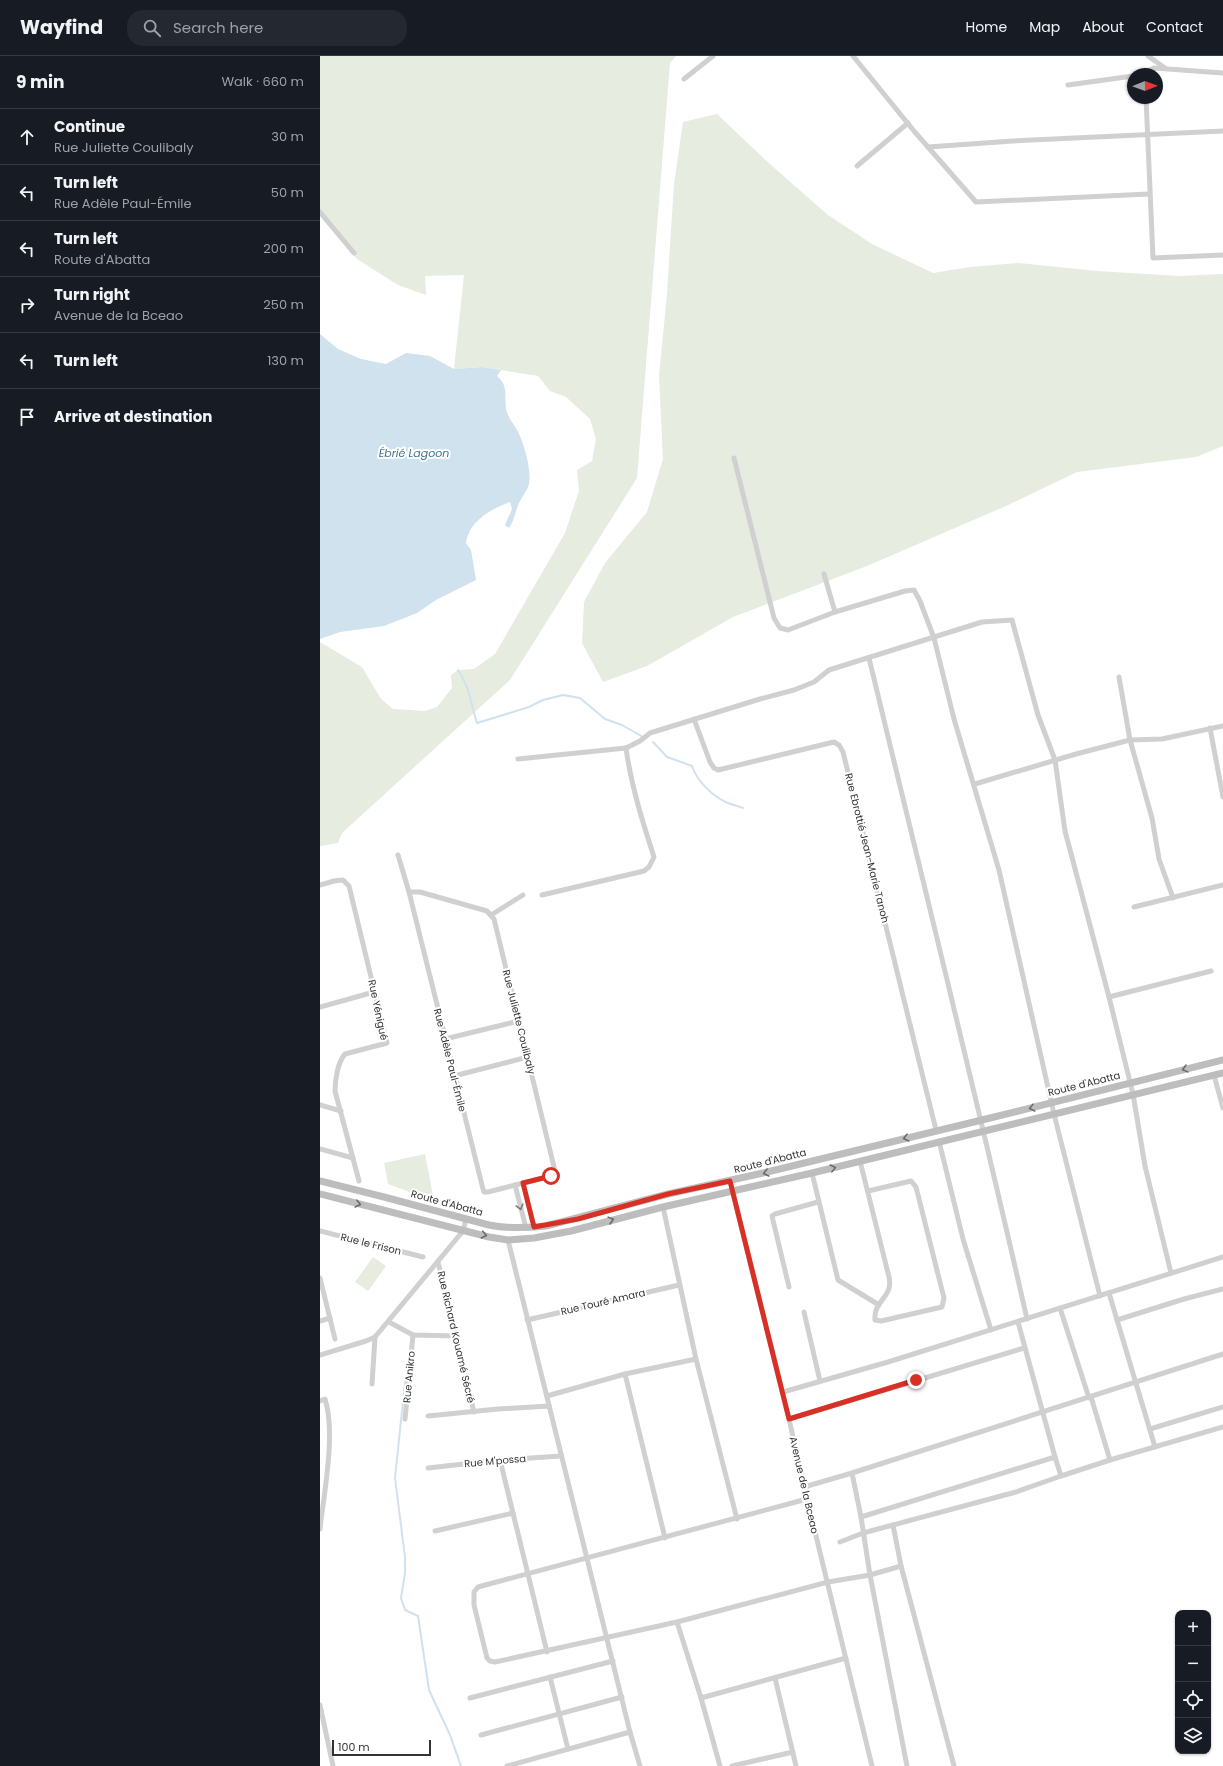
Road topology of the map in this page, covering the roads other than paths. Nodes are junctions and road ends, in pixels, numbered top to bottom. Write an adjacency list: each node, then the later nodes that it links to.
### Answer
1 (714, 56): 7 (street)
2 (853, 56): 10 (street)
3 (1148, 56): 4 (street)
4 (1166, 68): 5 (street)
5 (1223, 73)
6 (1127, 77): 8 (street)
7 (684, 80)
8 (1068, 85)
9 (1146, 104): 12 (street)
10 (908, 123): 13 (street); 14 (street)
11 (1223, 131): 12 (street)
12 (1147, 135): 13 (street); 15 (street)
13 (928, 147): 15 (street)
14 (857, 166)
15 (1149, 194): 18 (street)
16 (320, 212): 17 (street)
17 (354, 253)
18 (1223, 255)
19 (734, 458): 21 (street)
20 (824, 574): 21 (street)
21 (835, 612): 22 (street)
22 (934, 638): 23 (street); 31 (street); 32 (street)
23 (869, 658): 25 (street); 61 (street)
24 (1119, 677): 28 (street)
25 (694, 719): 29 (street); 62 (street, Rue Ebrottié Jean-Marie Tanoh)
26 (1223, 726): 27 (street)
27 (1210, 728): 28 (street); 33 (street)
28 (1130, 740): 31 (street); 40 (street)
29 (626, 748): 30 (street); 39 (street)
30 (518, 759)
31 (1054, 760): 32 (street); 45 (street)
32 (974, 784): 56 (street)
33 (1223, 797)
34 (398, 855): 37 (street, Rue Adèle Paul-Émile)
35 (320, 885): 44 (street, Rue Yénigué)
36 (1223, 885): 40 (street)
37 (409, 892): 42 (street); 48 (street, Rue Adèle Paul-Émile)
38 (523, 895): 42 (street)
39 (542, 895)
40 (1173, 898): 41 (street)
41 (1134, 907)
42 (491, 915): 47 (street, Rue Juliette Coulibaly)
43 (1211, 971): 45 (street)
44 (374, 992): 46 (street); 59 (street, Rue Yénigué)
45 (1109, 997): 54 (street)
46 (320, 1007)
47 (519, 1021): 48 (street); 49 (street, Rue Juliette Coulibaly)
48 (445, 1039): 53 (street, Rue Adèle Paul-Émile)
49 (528, 1057): 53 (street); 72 (street, Rue Juliette Coulibaly)
50 (1223, 1060): 54 (street, Route d'Abatta, one-way to 54)
51 (1223, 1072): 52 (street, Route d'Abatta)
52 (1214, 1075): 55 (street, Route d'Abatta); 58 (street)
53 (454, 1076): 73 (street, Rue Adèle Paul-Émile)
54 (1130, 1084): 55 (street); 56 (street, Route d'Abatta)
55 (1133, 1094): 60 (street, Route d'Abatta); 88 (street)
56 (1052, 1102): 60 (street); 61 (street, Route d'Abatta, one-way to 61)
57 (320, 1105): 59 (street)
58 (1223, 1108)
59 (342, 1111): 66 (street, Rue Yénigué)
60 (1054, 1114): 63 (street, Route d'Abatta); 94 (street)
61 (982, 1120): 62 (street, Route d'Abatta); 63 (street)
62 (936, 1130): 70 (street, Route d'Abatta, one-way to 70)
63 (984, 1131): 64 (street, Route d'Abatta); 99 (street)
64 (939, 1141): 67 (street, Route d'Abatta); 105 (street)
65 (320, 1149): 66 (street)
66 (353, 1158): 69 (street, Rue Yénigué)
67 (860, 1161): 68 (street, Route d'Abatta, one-way to 67); 75 (street)
68 (812, 1173): 74 (street, Route d'Abatta); 77 (street)
69 (359, 1181)
70 (730, 1181): 74 (street, Avenue de la Bceao); 80 (street, Route d'Abatta)
71 (320, 1182): 79 (street, Route d'Abatta)
72 (523, 1183): 73 (street, Rue Juliette Coulibaly); 80 (street)
73 (515, 1185): 81 (street, one-way to 81)
74 (732, 1190): 78 (street, Route d'Abatta); 118 (street, Avenue de la Bceao)
75 (868, 1191): 95 (street); 95 (street)
76 (320, 1194): 83 (street, Route d'Abatta, one-way to 83)
77 (818, 1202): 91 (street); 95 (street)
78 (663, 1207): 84 (street, Route d'Abatta, one-way to 78); 90 (street)
79 (466, 1219): 81 (street, Route d'Abatta); 83 (street)
80 (534, 1227): 81 (street, Route d'Abatta)
81 (526, 1228)
82 (320, 1231): 85 (street, Rue le Frison)
83 (463, 1231): 84 (street, Route d'Abatta, one-way to 84); 87 (street)
84 (508, 1240): 100 (street)
85 (423, 1257)
86 (1223, 1257): 88 (street)
87 (438, 1262): 103 (street); 107 (street, Rue Richard Kouamé Sécré)
88 (1171, 1274): 93 (street)
89 (320, 1278): 98 (street)
90 (679, 1285): 100 (street, Rue Touré Amara); 113 (street)
91 (789, 1287)
92 (1223, 1289): 101 (street)
93 (1109, 1293): 94 (street); 101 (street)
94 (1100, 1296): 96 (street)
95 (879, 1305)
96 (1060, 1308): 99 (street); 120 (street)
97 (804, 1312): 115 (street)
98 (330, 1318): 102 (street); 109 (street)
99 (1027, 1319): 104 (street)
100 (527, 1320): 119 (street)
101 (1118, 1320): 116 (street)
102 (320, 1321)
103 (389, 1322): 106 (street); 108 (street)
104 (1018, 1322): 105 (street); 110 (street)
105 (990, 1330): 115 (street)
106 (413, 1335): 107 (street); 127 (street, Rue Anikro)
107 (456, 1336): 124 (street, Rue Richard Kouamé Sécré)
108 (375, 1337): 111 (street); 117 (street)
109 (335, 1339)
110 (1024, 1348): 125 (street); 128 (street)
111 (320, 1354)
112 (1223, 1354): 116 (street)
113 (696, 1359): 114 (street); 143 (street)
114 (625, 1374): 119 (street); 148 (street)
115 (820, 1381): 118 (street)
116 (1136, 1382): 120 (street); 130 (street)
117 (372, 1384)
118 (782, 1392): 128 (street, Avenue de la Bceao)
119 (547, 1396): 122 (street)
120 (1090, 1398): 125 (street); 135 (street)
121 (320, 1401): 145 (street)
122 (549, 1406): 124 (street); 132 (street)
123 (1223, 1407): 130 (street)
124 (474, 1412): 126 (street)
125 (1042, 1413): 133 (street); 137 (street)
126 (428, 1416)
127 (405, 1419)
128 (789, 1419): 139 (street, Avenue de la Bceao)
129 (1223, 1427): 131 (street)
130 (1150, 1429): 131 (street)
131 (1155, 1447): 135 (street)
132 (561, 1456): 134 (street, Rue M'possa); 150 (street)
133 (1055, 1457): 138 (street); 142 (street)
134 (500, 1460): 136 (street, Rue M'possa); 141 (street)
135 (1110, 1460): 138 (street)
136 (428, 1468)
137 (852, 1473): 139 (street); 142 (street)
138 (1061, 1476): 144 (street)
139 (804, 1487): 140 (street, Avenue de la Bceao)
140 (807, 1499): 143 (street); 154 (street, Avenue de la Bceao)
141 (513, 1513): 146 (street); 152 (street)
142 (862, 1517): 147 (street)
143 (737, 1519): 148 (street)
144 (893, 1525): 147 (street); 151 (street)
145 (320, 1529)
146 (435, 1531)
147 (863, 1533): 149 (street); 153 (street)
148 (665, 1538): 150 (street)
149 (840, 1542)
150 (588, 1558): 152 (street); 156 (street)
151 (901, 1566): 153 (street); 179 (street)
152 (528, 1573): 157 (street); 157 (street)
153 (870, 1574): 154 (street); 178 (street)
154 (828, 1582): 155 (street); 158 (street, Avenue de la Bceao)
155 (677, 1622): 156 (street); 164 (street)
156 (608, 1638): 157 (street); 159 (street)
157 (547, 1652)
158 (846, 1658): 161 (street); 177 (street, Avenue de la Bceao)
159 (613, 1661): 160 (street); 162 (street)
160 (550, 1677): 163 (street); 166 (street)
161 (775, 1678): 164 (street); 170 (street)
162 (622, 1696): 166 (street); 167 (street)
163 (470, 1698)
164 (701, 1698): 174 (street)
165 (320, 1705): 171 (street)
166 (559, 1713): 168 (street); 169 (street)
167 (630, 1732): 169 (street); 173 (street)
168 (480, 1735)
169 (568, 1749): 172 (street)
170 (792, 1752): 175 (street); 176 (street)
171 (333, 1766)
172 (507, 1766)
173 (640, 1766)
174 (720, 1766)
175 (732, 1766)
176 (796, 1766)
177 (872, 1766)
178 (907, 1766)
179 (954, 1766)

